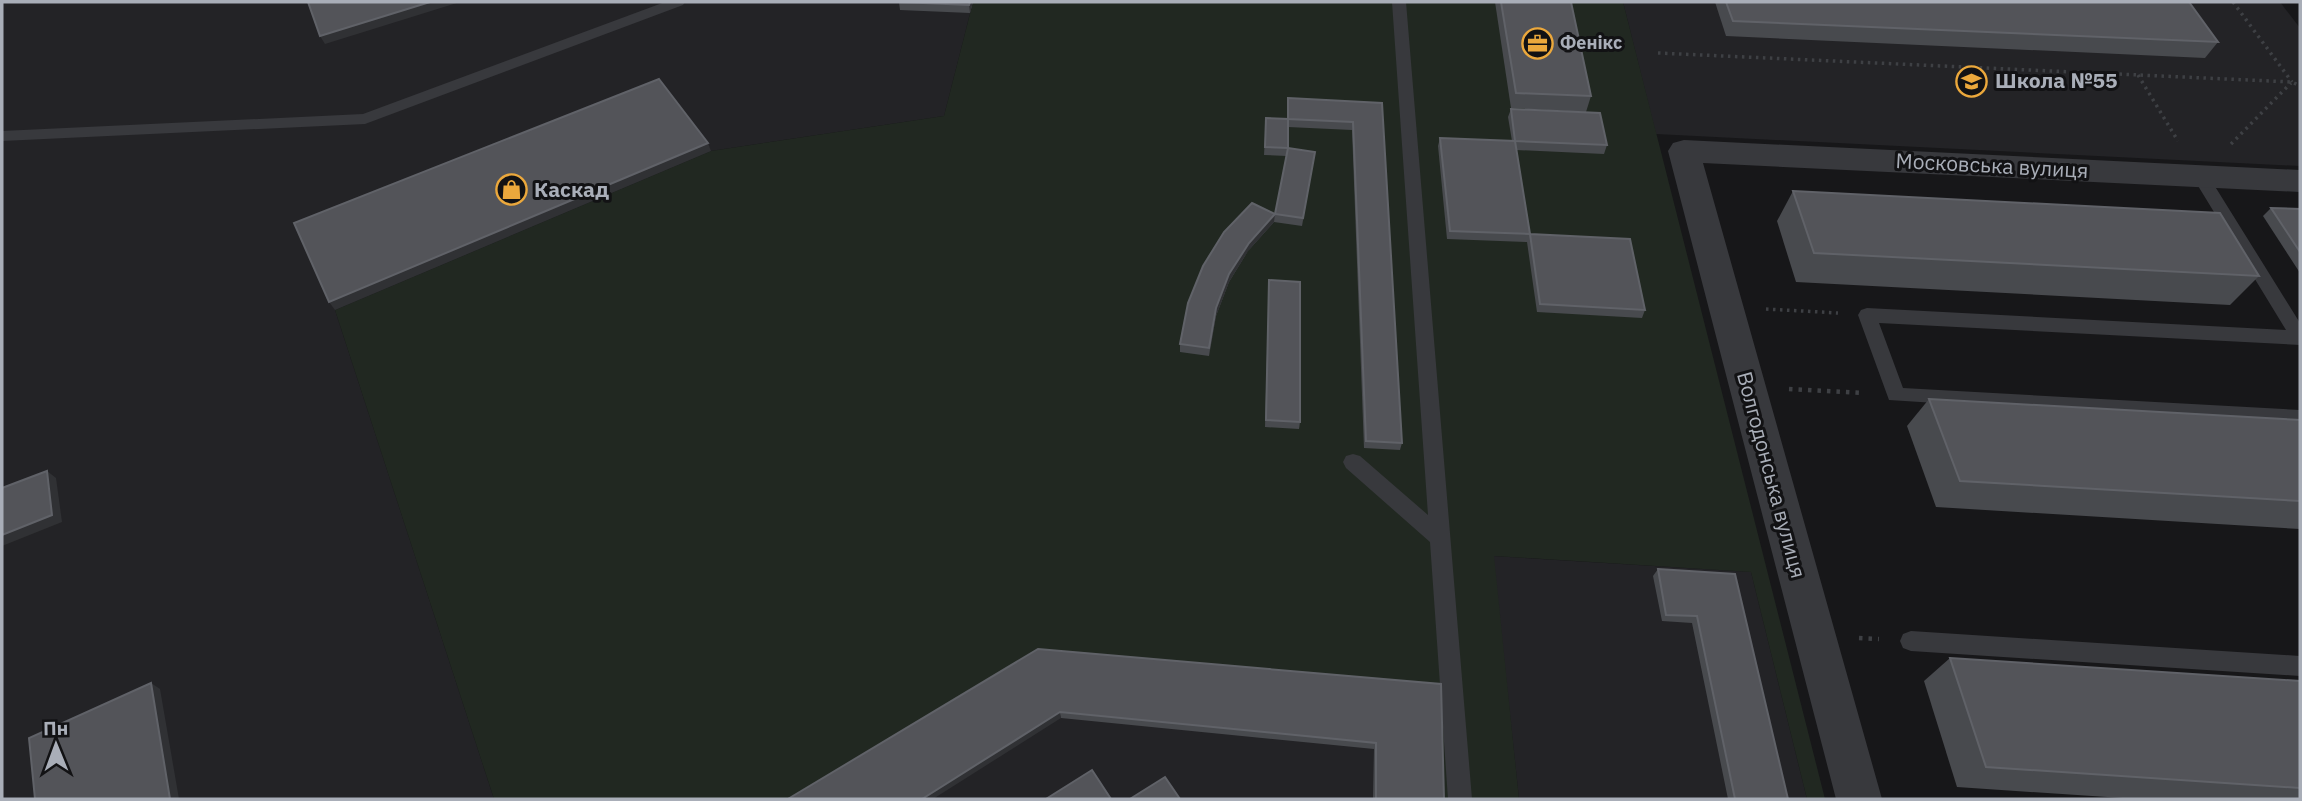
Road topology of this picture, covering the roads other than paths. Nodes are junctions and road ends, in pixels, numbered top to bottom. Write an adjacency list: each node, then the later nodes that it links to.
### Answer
1 (678, 2): 3 (lane)
2 (1399, 2): 9 (lane)
3 (2, 136)
4 (1684, 151): 5 (street, Московська вулиця); 13 (street, Волгодонська вулиця)
5 (2200, 176): 6 (street, Московська вулиця); 7 (lane)
6 (2300, 181)
7 (2300, 418)
8 (1353, 462): 9 (lane)
9 (1440, 537): 12 (lane)
10 (1911, 641): 11 (lane)
11 (2300, 666)
12 (1460, 799)
13 (1859, 799)

